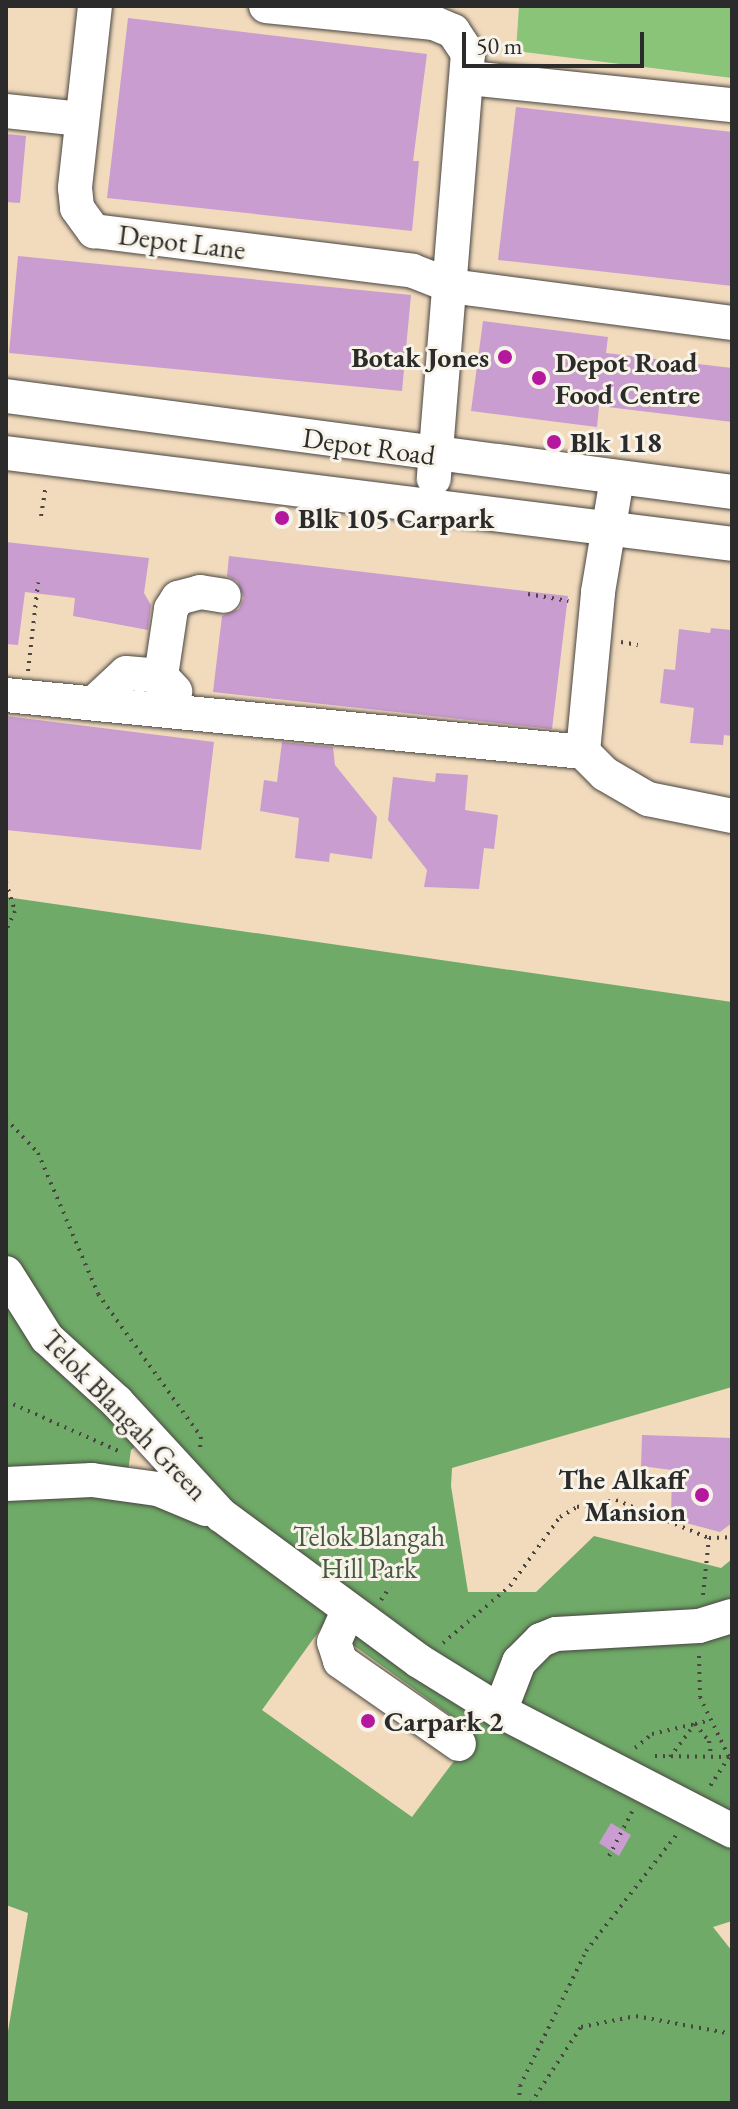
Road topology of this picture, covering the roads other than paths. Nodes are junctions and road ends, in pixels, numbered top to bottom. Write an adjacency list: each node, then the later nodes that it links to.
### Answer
1 (95, 6): 6 (street, Depot Lane)
2 (266, 6): 3 (street)
3 (469, 78): 4 (street); 7 (street)
4 (732, 105)
5 (6, 111): 6 (street)
6 (81, 119): 7 (street, Depot Lane)
7 (451, 286): 8 (street, Depot Lane); 11 (street)
8 (732, 323)
9 (6, 396): 11 (street, Depot Road)
10 (6, 453): 14 (street, Depot Road)
11 (436, 456): 12 (street, Depot Road); 14 (street)
12 (617, 479): 13 (street, Depot Road); 15 (street)
13 (732, 492)
14 (432, 503): 15 (street, Depot Road)
15 (609, 528): 16 (street, Depot Road); 22 (street)
16 (732, 544)
17 (224, 596): 18 (street)
18 (161, 676): 20 (street); 21 (street)
19 (16, 690): 20 (street)
20 (95, 702): 21 (street)
21 (191, 710): 22 (street)
22 (583, 752): 23 (street)
23 (732, 816)
24 (6, 1273): 26 (street, Telok Blangah Green)
25 (6, 1484): 26 (street, Telok Blangah Green)
26 (221, 1515): 27 (street, Telok Blangah Green)
27 (348, 1611): 29 (street, Telok Blangah Green); 30 (street)
28 (732, 1616): 31 (street)
29 (419, 1661): 30 (street); 31 (street, Telok Blangah Green)
30 (392, 1697): 32 (street)
31 (500, 1711): 33 (street, Telok Blangah Green)
32 (459, 1744)
33 (732, 1831)

